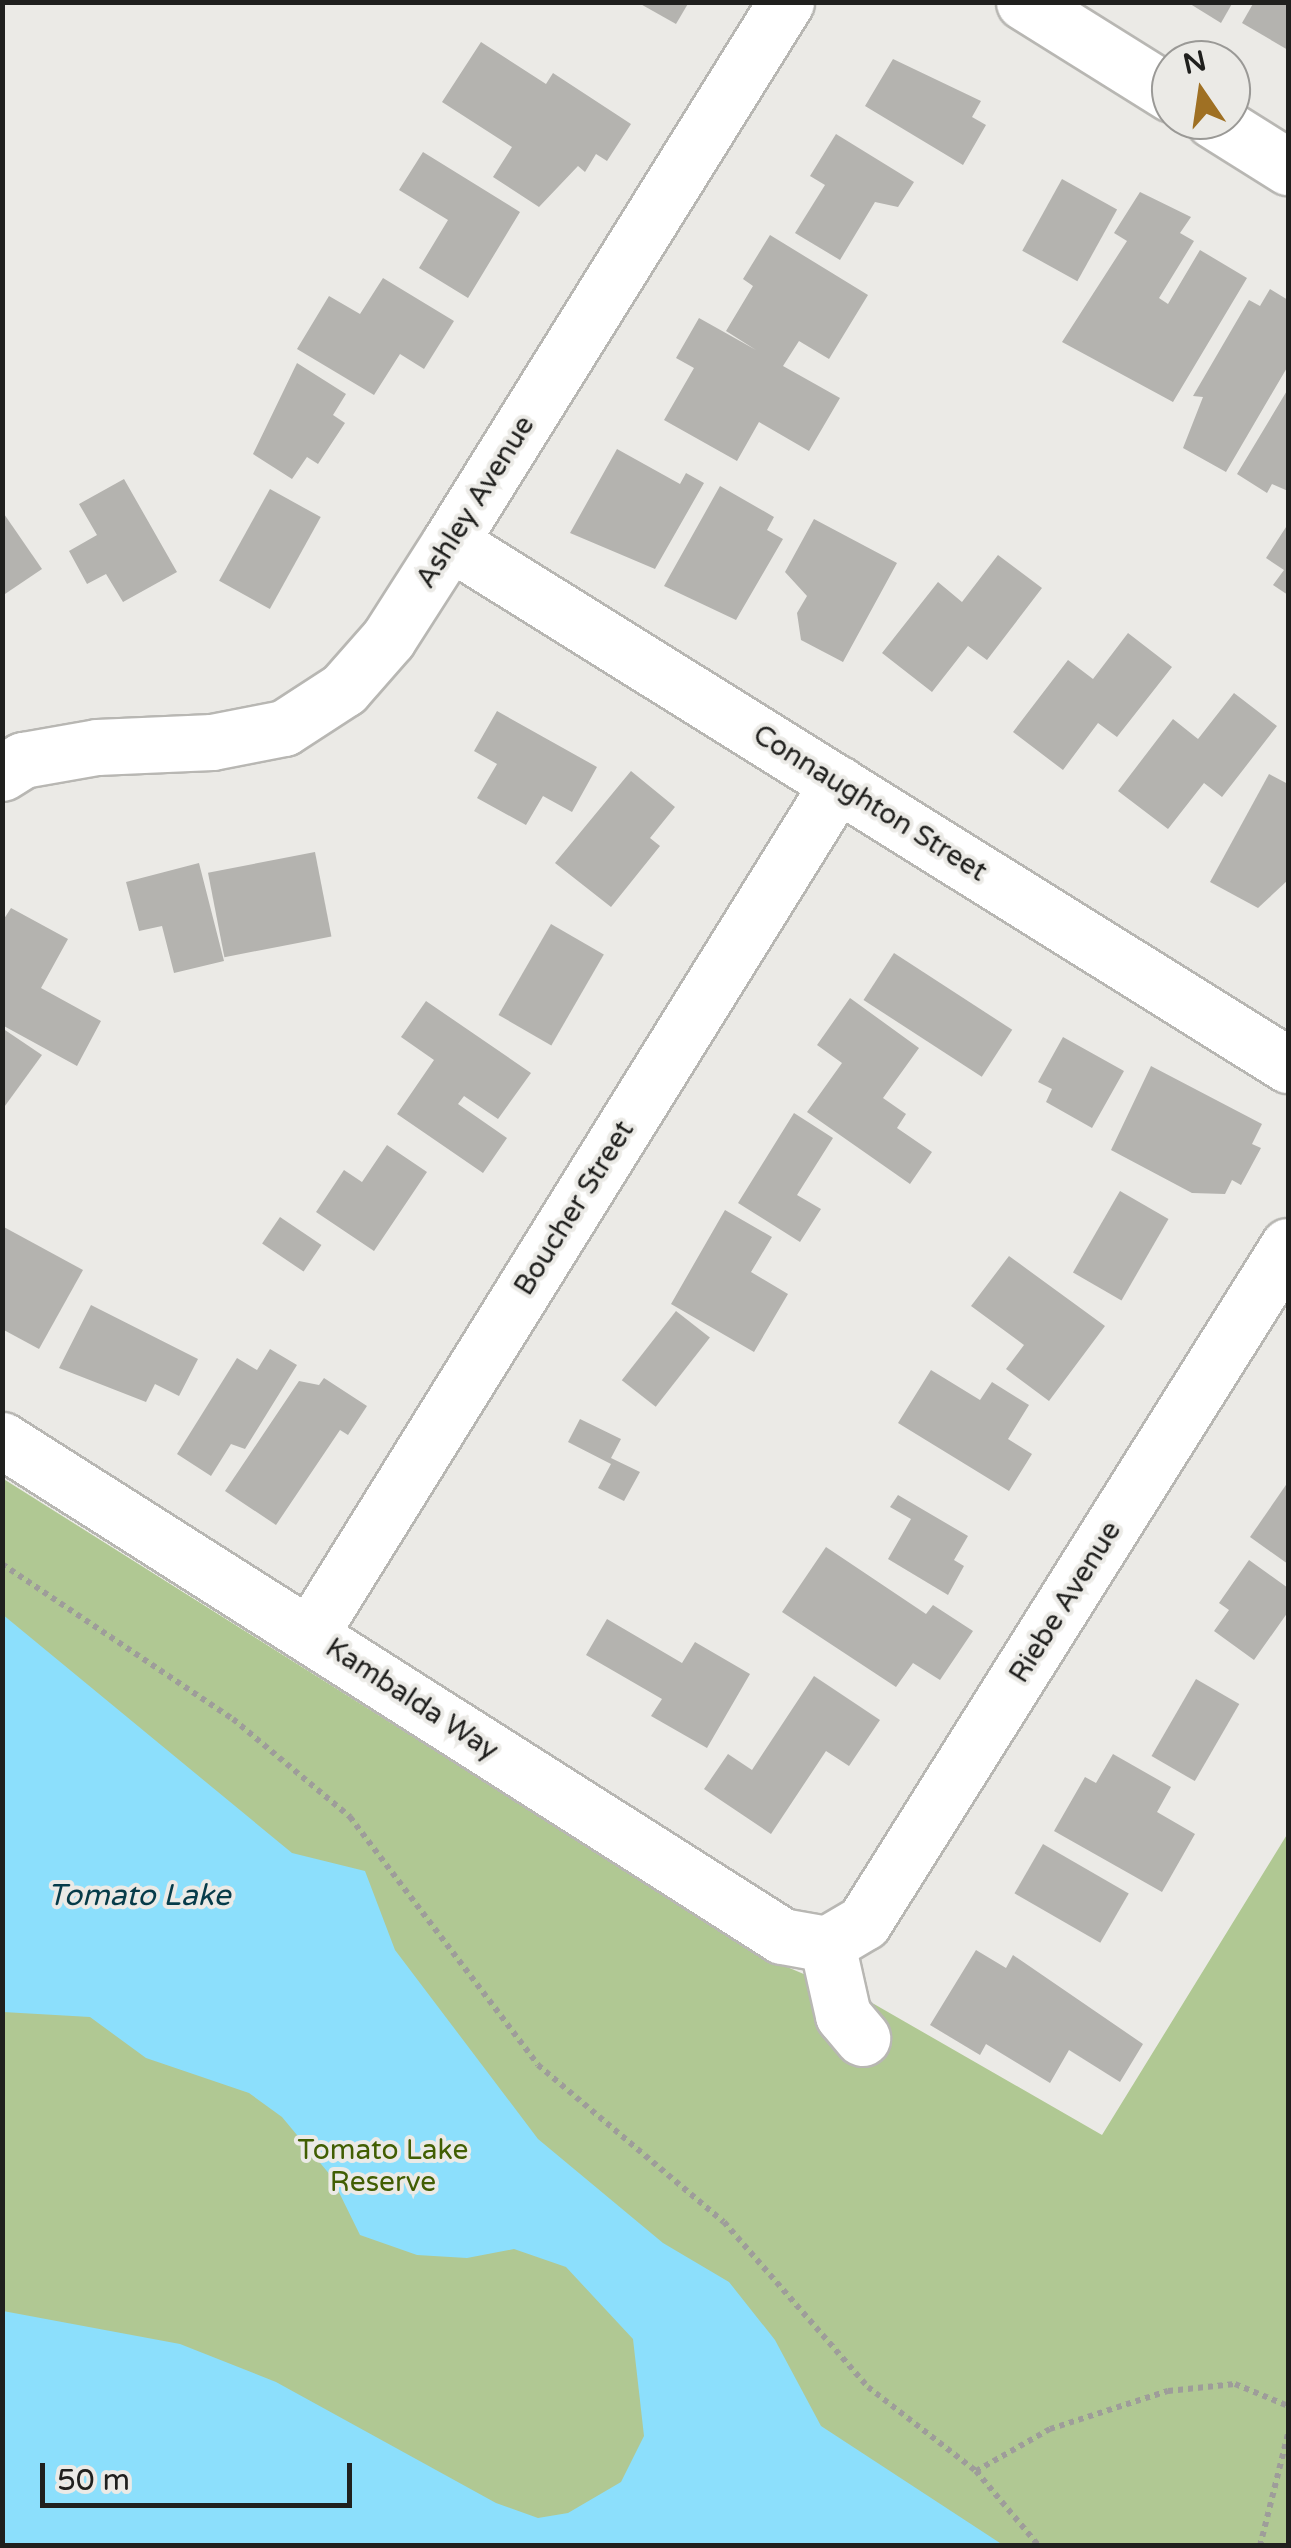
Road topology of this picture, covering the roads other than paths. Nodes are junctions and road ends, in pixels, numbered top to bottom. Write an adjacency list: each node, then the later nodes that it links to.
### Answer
1 (786, 2): 6 (street, Ashley Avenue)
2 (1024, 2): 3 (street)
3 (1151, 81)
4 (1245, 140): 5 (street)
5 (1288, 167)
6 (450, 542): 7 (street, Ashley Avenue); 8 (street, Connaughton Street)
7 (2, 773)
8 (838, 783): 9 (street, Connaughton Street); 12 (street, Boucher Street)
9 (1288, 1066)
10 (1288, 1246): 13 (street, Riebe Avenue)
11 (2, 1440): 12 (street, Kambalda Way)
12 (310, 1634): 13 (street, Kambalda Way)
13 (827, 1944): 14 (street)
14 (862, 2038)

